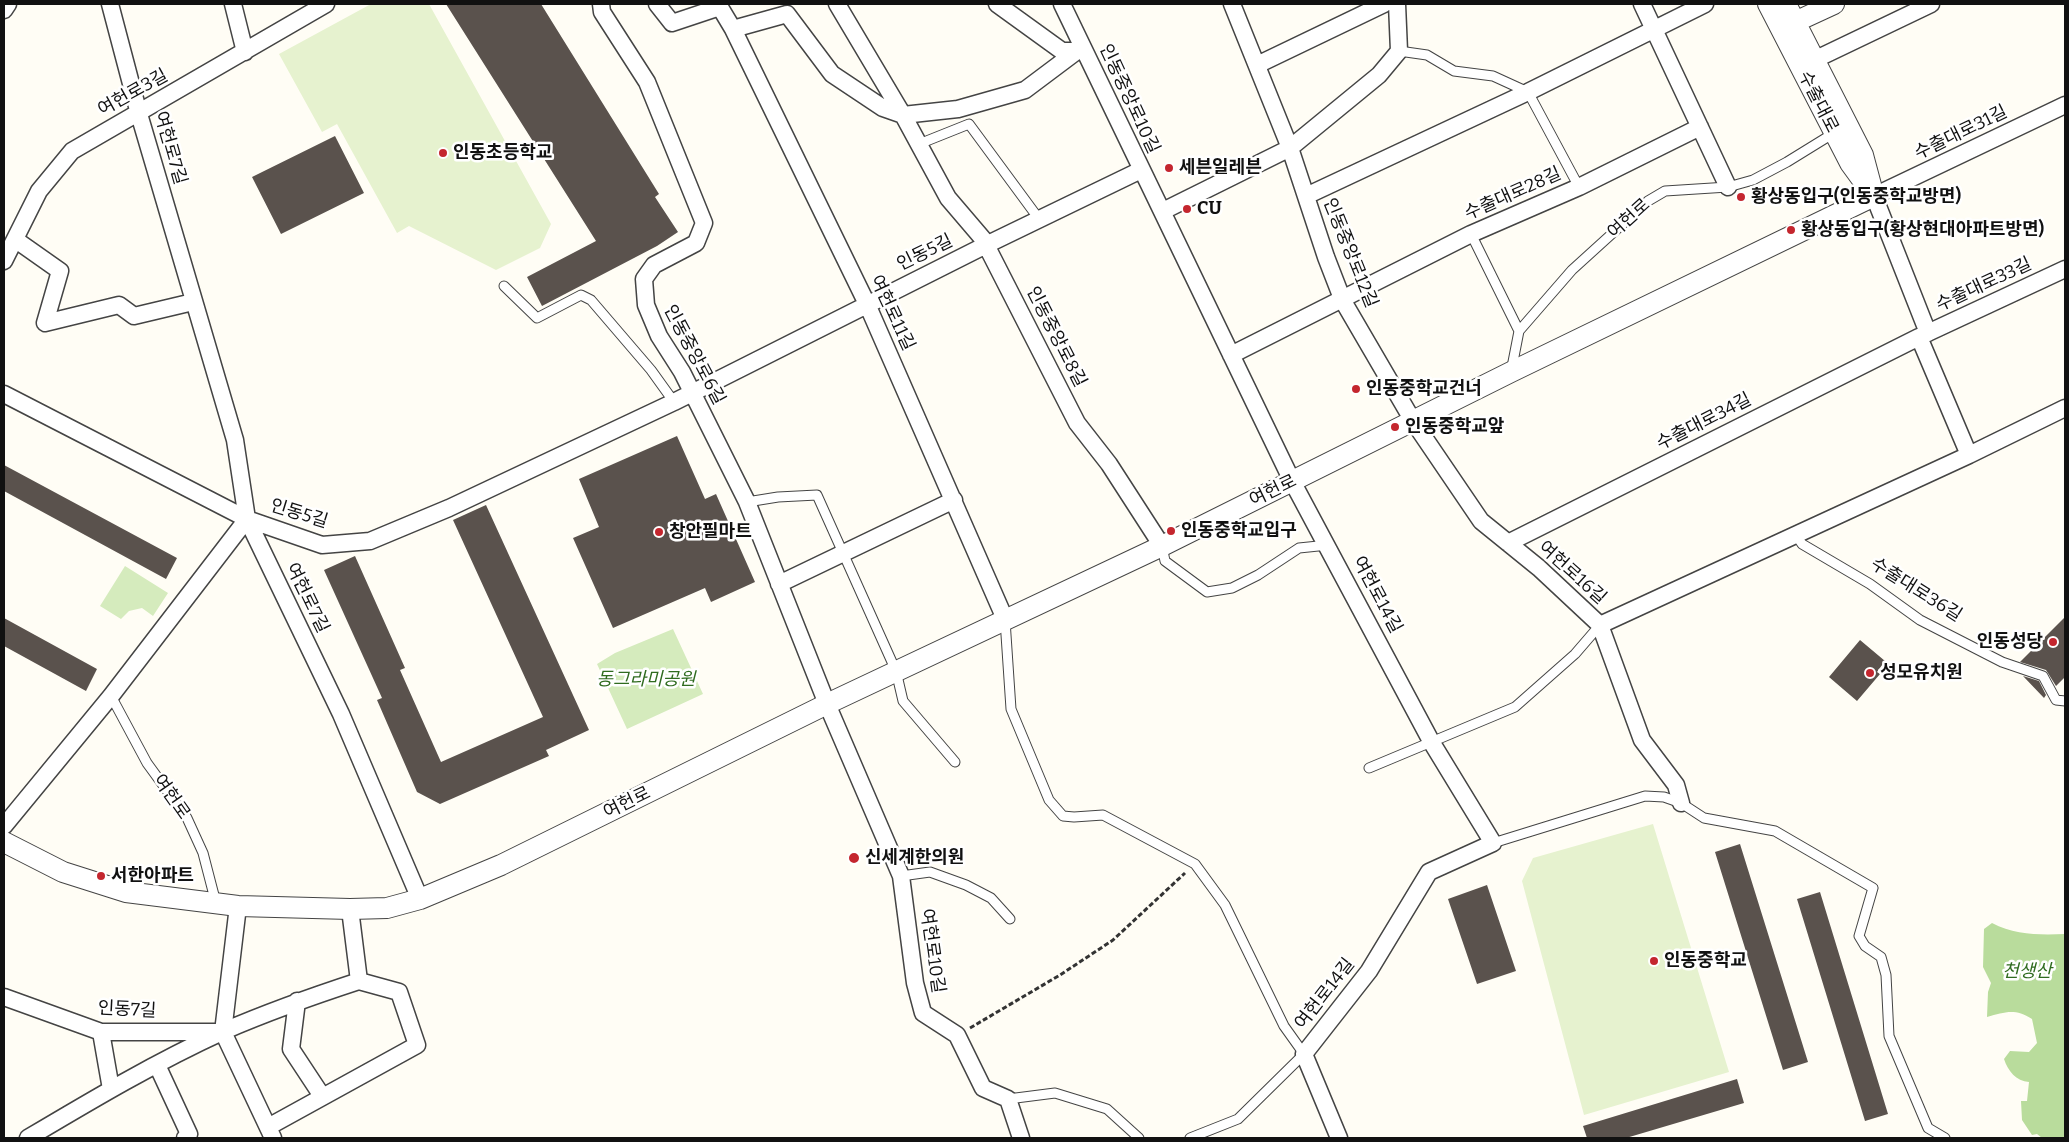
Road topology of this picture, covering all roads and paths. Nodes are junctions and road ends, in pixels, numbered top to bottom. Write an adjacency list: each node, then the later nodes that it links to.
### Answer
1 (8, 4): 21 (street)
2 (110, 4): 32 (street, 여헌로7길)
3 (232, 4): 27 (street)
4 (326, 4): 27 (street, 여헌로3길)
5 (617, 4): 20 (street)
6 (657, 4): 19 (street, 여헌로11길)
7 (837, 4): 33 (street, 인동중앙로8길)
8 (998, 4): 25 (street)
9 (1062, 4): 25 (street, 인동중앙로10길)
10 (1232, 4): 29 (street, 인동중앙로12길)
11 (1384, 4): 29 (street)
12 (1397, 4): 26 (street)
13 (1642, 4): 24 (street)
14 (1705, 4): 24 (street)
15 (1768, 4): 35 (street, 수출대로)
16 (1786, 4): 22 (street, 수출대로)
17 (1834, 4): 22 (street)
18 (1932, 4): 28 (street)
19 (719, 5): 23 (street, 여헌로11길)
20 (602, 8): 58 (street, 인동중앙로6길)
21 (4, 10)
22 (1795, 22): 28 (street, 수출대로)
23 (733, 28): 33 (street); 53 (street, 여헌로11길)
24 (1654, 30): 30 (street); 34 (street)
25 (1081, 51): 33 (street); 38 (street, 인동중앙로10길)
26 (1399, 51): 30 (lane); 37 (street)
27 (245, 52): 32 (street, 여헌로3길)
28 (1814, 60): 42 (street, 수출대로)
29 (1257, 65): 37 (street, 인동중앙로12길)
30 (1528, 92): 39 (lane); 41 (street)
31 (2065, 105): 42 (street, 수출대로31길)
32 (139, 114): 46 (street, 여헌로3길); 52 (street, 여헌로7길)
33 (903, 115): 36 (street, 인동중앙로8길)
34 (1700, 127): 39 (street, 수출대로28길); 40 (street)
35 (1834, 133): 40 (lane, 여헌로); 42 (street, 수출대로)
36 (919, 144): 44 (lane); 47 (street, 인동중앙로8길)
37 (1290, 148): 41 (street, 인동중앙로12길); 43 (street)
38 (1141, 170): 43 (street, 인동중앙로10길); 44 (street, 인동5길)
39 (1579, 187): 45 (street, 수출대로28길)
40 (1728, 187): 54 (lane, 여헌로)
41 (1306, 196): 51 (street, 인동중앙로12길)
42 (1874, 196): 55 (street, 수출대로); 57 (street, 여헌로)
43 (1163, 211): 56 (street, 인동중앙로10길)
44 (1039, 219): 47 (street, 인동5길)
45 (1471, 234): 51 (street, 수출대로28길); 54 (lane)
46 (16, 240): 48 (street, 여헌로3길); 52 (street)
47 (986, 245): 53 (street, 인동5길); 71 (street, 인동중앙로8길)
48 (4, 261)
49 (2065, 269): 55 (street, 수출대로33길)
50 (504, 286): 60 (lane)
51 (1343, 300): 56 (street); 62 (street, 인동중앙로12길)
52 (193, 302): 67 (street, 여헌로7길)
53 (866, 304): 58 (street, 인동5길); 65 (street, 여헌로11길)
54 (1519, 330): 57 (lane)
55 (1924, 335): 63 (street, 수출대로); 69 (street, 수출대로34길)
56 (1231, 355): 64 (street, 인동중앙로10길)
57 (1511, 372): 62 (street, 여헌로)
58 (692, 392): 60 (street, 인동5길); 66 (street, 인동중앙로6길)
59 (4, 394): 67 (street, 인동5길)
60 (674, 402): 67 (street, 인동5길)
61 (2065, 408): 63 (street)
62 (1413, 420): 64 (street, 여헌로); 69 (street, 여헌로16길)
63 (1969, 455): 68 (street)
64 (1292, 481): 70 (street, 여헌로14길); 71 (street, 여헌로)
65 (954, 500): 72 (street); 74 (street, 여헌로11길)
66 (747, 502): 72 (lane); 73 (street, 인동중앙로6길)
67 (247, 519): 77 (street); 89 (street, 여헌로7길)
68 (1796, 536): 75 (street); 78 (lane, 수출대로36길)
69 (1508, 542): 75 (street, 여헌로16길)
70 (1328, 545): 71 (lane); 80 (street, 여헌로14길)
71 (1162, 546): 74 (street, 여헌로)
72 (844, 553): 73 (street); 76 (lane)
73 (779, 584): 79 (street, 인동중앙로6길)
74 (1005, 619): 76 (street, 여헌로); 87 (lane, 여헌로14길)
75 (1600, 625): 80 (lane); 83 (street, 여헌로16길)
76 (896, 672): 79 (street, 여헌로); 81 (lane)
77 (111, 696): 84 (street); 90 (lane, 여헌로)
78 (2065, 702)
79 (827, 704): 88 (street, 여헌로10길); 89 (street, 여헌로)
80 (1432, 743): 82 (lane); 86 (street, 여헌로14길)
81 (955, 762)
82 (1369, 768)
83 (1681, 803): 86 (lane); 112 (lane)
84 (4, 826)
85 (4, 842): 90 (street, 여헌로)
86 (1493, 843): 100 (street, 여헌로14길)
87 (1195, 864): 99 (path); 100 (lane, 여헌로14길)
88 (901, 876): 93 (lane); 99 (street, 여헌로10길)
89 (420, 899): 92 (street, 여헌로)
90 (216, 904): 91 (street, 여헌로)
91 (238, 906): 92 (street, 여헌로); 98 (street)
92 (350, 909): 94 (street)
93 (1010, 919)
94 (359, 981): 96 (street); 103 (street)
95 (4, 997): 97 (street, 인동7길)
96 (297, 1001): 98 (street); 103 (street)
97 (101, 1032): 98 (street, 인동7길); 102 (street)
98 (223, 1032): 101 (street); 105 (street)
99 (957, 1035): 104 (street)
100 (1304, 1054): 110 (lane); 111 (street)
101 (157, 1065): 102 (street); 107 (street)
102 (111, 1089): 106 (street)
103 (322, 1096): 105 (street)
104 (1008, 1099): 108 (street); 109 (lane)
105 (270, 1133)
106 (28, 1138)
107 (185, 1138)
108 (1021, 1138)
109 (1139, 1138)
110 (1190, 1138)
111 (1339, 1138)
112 (1945, 1138)

